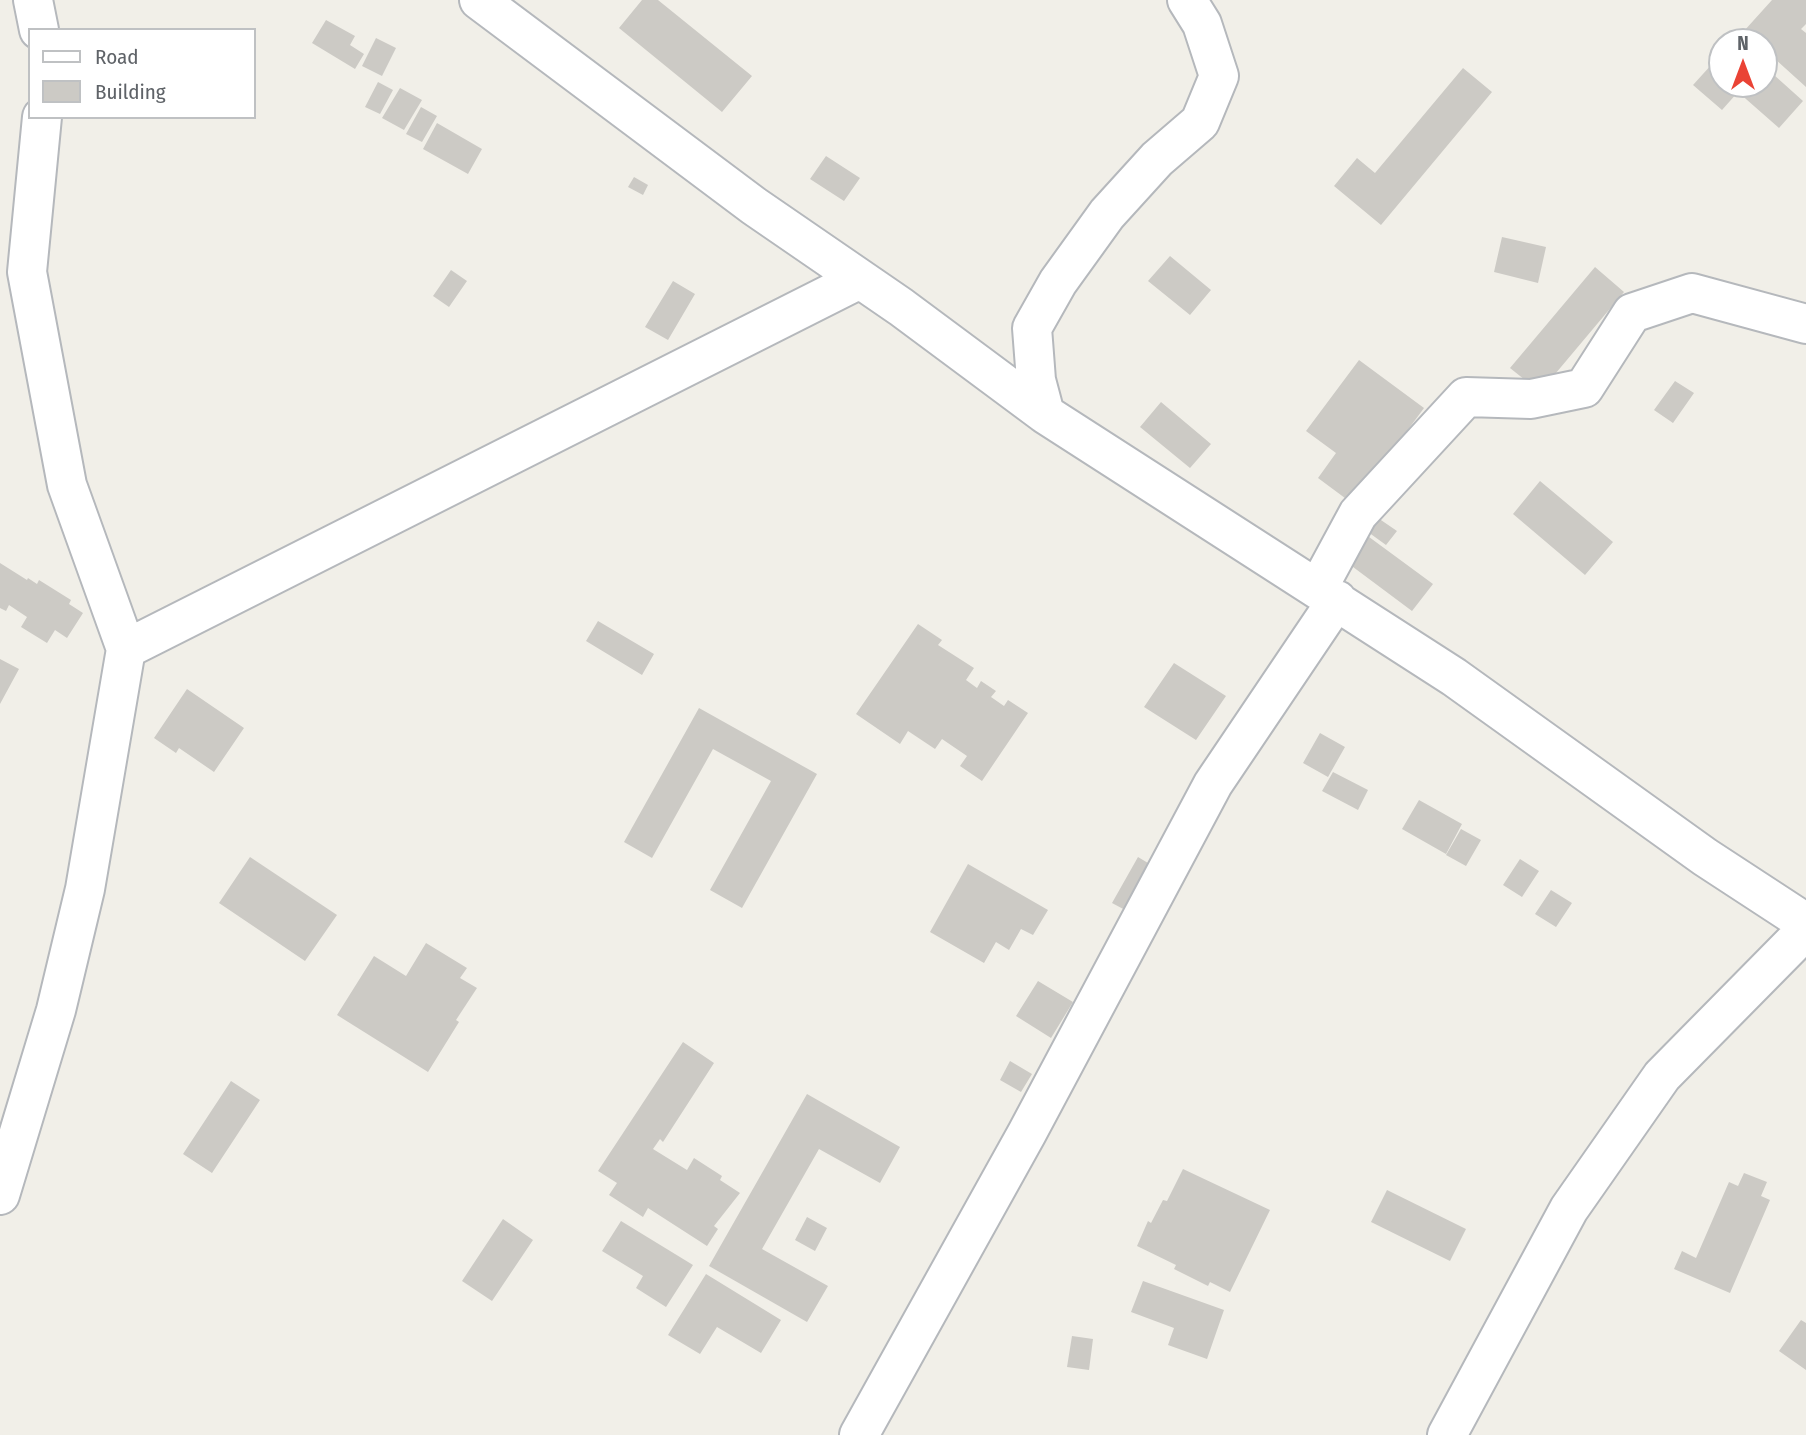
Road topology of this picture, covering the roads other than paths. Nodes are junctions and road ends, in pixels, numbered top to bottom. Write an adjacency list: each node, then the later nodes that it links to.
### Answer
1 (33, 0): 4 (street)
2 (479, 0): 6 (street)
3 (1187, 0): 8 (street)
4 (39, 28)
5 (42, 119): 10 (street)
6 (860, 279): 8 (street); 10 (street)
7 (1806, 324): 9 (street)
8 (1045, 414): 9 (street)
9 (1327, 594): 11 (street); 14 (street)
10 (126, 649): 13 (street)
11 (1806, 923)
12 (1806, 930): 15 (street)
13 (0, 1195)
14 (859, 1435)
15 (1447, 1435)

